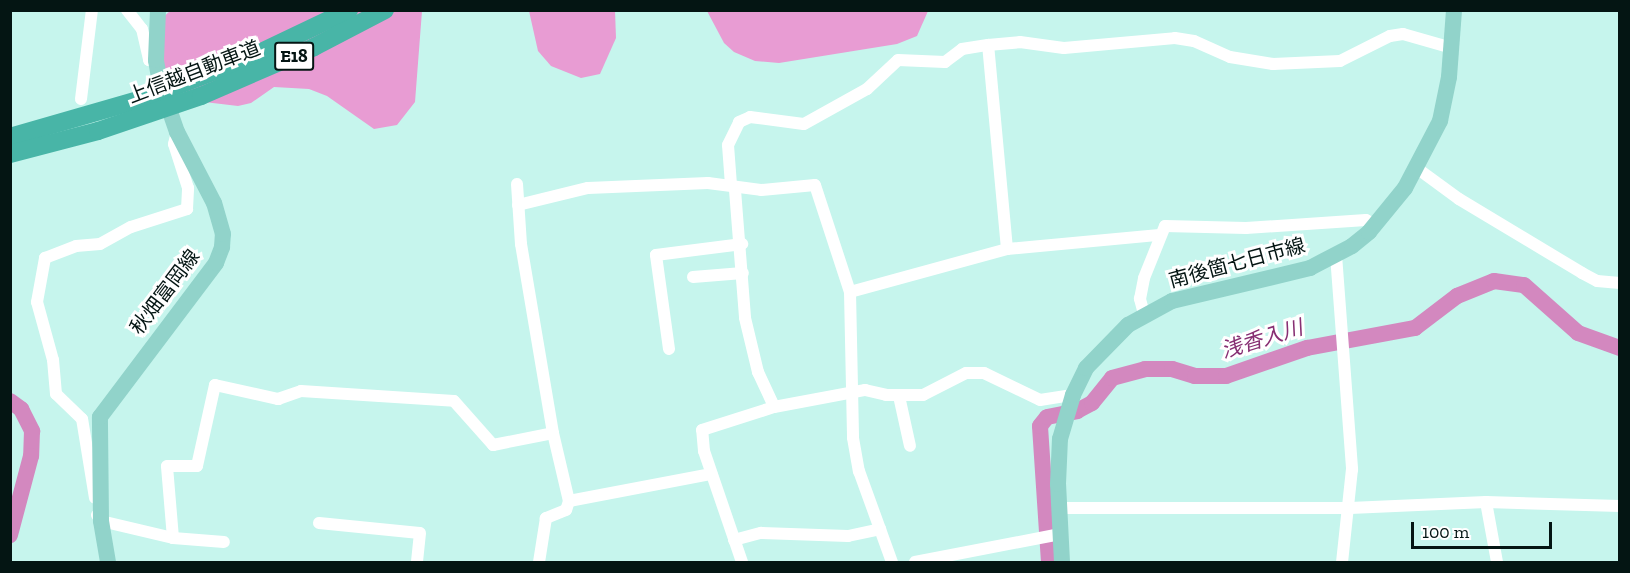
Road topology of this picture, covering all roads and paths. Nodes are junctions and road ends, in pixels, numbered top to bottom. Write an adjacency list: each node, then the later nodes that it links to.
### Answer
1 (92, 10): 11 (street)
2 (127, 10): 9 (street)
3 (349, 10): 10 (highway, 上信越自動車道 / E18)
4 (385, 10): 10 (highway, 上信越自動車道 / E18)
5 (1454, 10): 8 (main road, 南後箇七日市線)
6 (160, 13): 9 (main road, 秋畑富岡線)
7 (988, 45): 8 (street); 17 (street); 22 (street)
8 (1452, 48): 15 (main road, 南後箇七日市線)
9 (156, 60): 12 (main road, 秋畑富岡線)
10 (199, 88): 13 (highway, 上信越自動車道 / E18); 14 (highway, 上信越自動車道 / E18)
11 (81, 99)
12 (177, 132): 42 (main road, 秋畑富岡線); 42 (street)
13 (10, 137)
14 (10, 154)
15 (1418, 168): 19 (main road, 南後箇七日市線); 26 (street)
16 (517, 184): 18 (street)
17 (733, 188): 18 (street); 21 (street); 27 (street)
18 (518, 205): 34 (street)
19 (1375, 225): 20 (street); 23 (main road, 南後箇七日市線)
20 (1159, 235): 22 (street); 28 (street)
21 (742, 244): 24 (street); 29 (street)
22 (1007, 249): 27 (street)
23 (1336, 255): 28 (main road, 南後箇七日市線); 41 (street)
24 (743, 273): 25 (street); 33 (street)
25 (693, 277)
26 (1620, 283)
27 (850, 292): 30 (street)
28 (1144, 315): 32 (main road, 南後箇七日市線)
29 (669, 349)
30 (852, 393): 31 (street); 33 (street); 44 (street)
31 (900, 396): 32 (street); 35 (street)
32 (1072, 399): 40 (main road, 南後箇七日市線)
33 (774, 407): 36 (street)
34 (553, 434): 37 (street); 46 (street)
35 (910, 446)
36 (711, 474): 37 (street); 47 (street)
37 (569, 501): 52 (street)
38 (1486, 502): 39 (street); 41 (street); 58 (street)
39 (1620, 506)
40 (1059, 508): 41 (street); 45 (main road, 南後箇七日市線)
41 (1350, 508): 57 (street)
42 (101, 521): 46 (street); 50 (main road, 秋畑富岡線)
43 (319, 523): 51 (street)
44 (880, 529): 47 (street); 54 (street)
45 (1050, 535): 49 (street); 56 (main road, 南後箇七日市線)
46 (173, 538): 48 (street)
47 (734, 540): 53 (street)
48 (224, 542)
49 (961, 557): 55 (street)
50 (108, 562)
51 (417, 562)
52 (539, 562)
53 (742, 562)
54 (892, 562)
55 (915, 562)
56 (1062, 562)
57 (1342, 562)
58 (1497, 562)

